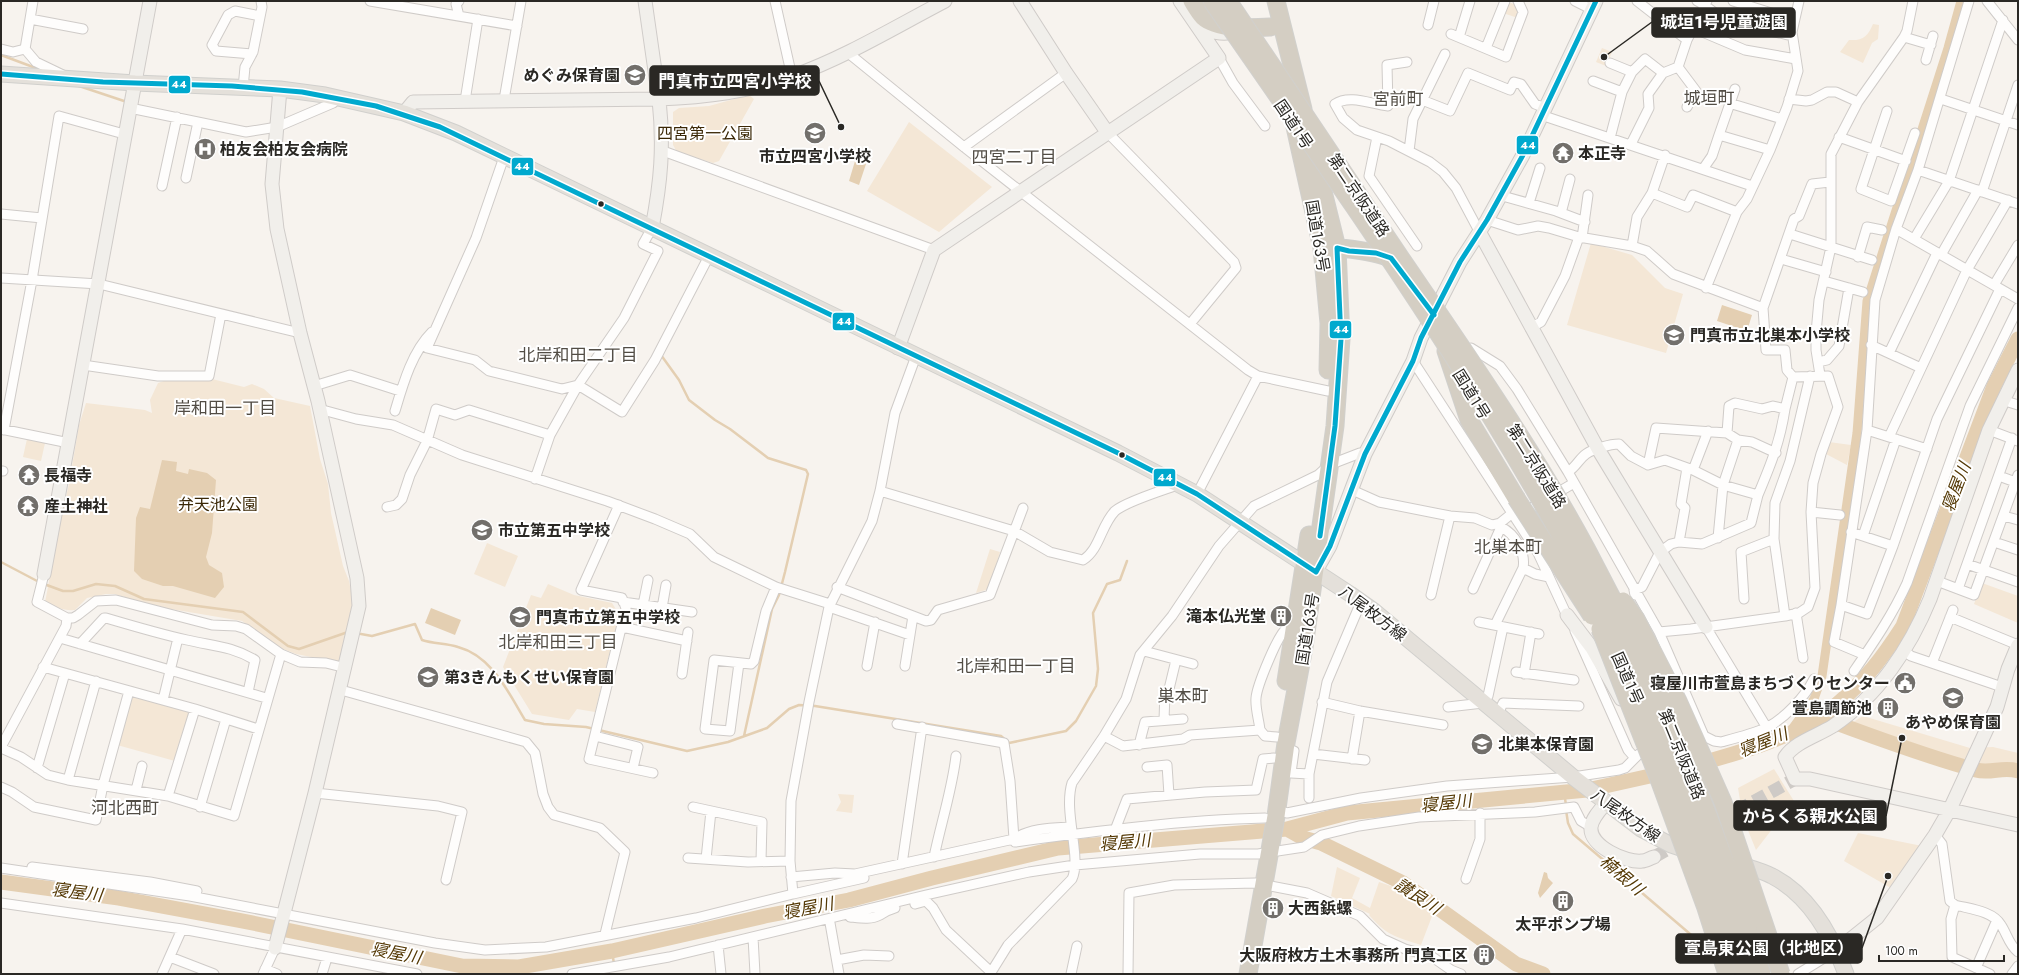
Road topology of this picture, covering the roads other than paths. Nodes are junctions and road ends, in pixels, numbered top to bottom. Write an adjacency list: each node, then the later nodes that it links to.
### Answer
1 (33, 1): 34 (street)
2 (150, 1): 68 (street)
3 (261, 1): 32 (street)
4 (370, 1): 33 (street)
5 (459, 1): 33 (street)
6 (521, 1): 39 (street)
7 (645, 1): 75 (street)
8 (775, 1): 65 (street)
9 (945, 1): 52 (street)
10 (1020, 1): 62 (street)
11 (1180, 1): 40 (street)
12 (1192, 1): 42 (highway)
13 (1208, 1): 297 (highway, 国道1号, bridge)
14 (1212, 1): 234 (highway, 第二京阪道路, bridge)
15 (1230, 1): 225 (highway, 国道1号, bridge); 244 (highway, 第二京阪道路, bridge)
16 (1235, 1): 41 (highway)
17 (1264, 1): 41 (highway, 国道163号)
18 (1276, 1): 41 (highway, 国道163号)
19 (1434, 1): 38 (street)
20 (1470, 1): 49 (street)
21 (1505, 1): 49 (street)
22 (1518, 1): 49 (street)
23 (1575, 1): 31 (street)
24 (1637, 1): 47 (street)
25 (1733, 1): 36 (street)
26 (1799, 1): 36 (street)
27 (1913, 1): 46 (street)
28 (1969, 1): 77 (street)
29 (1987, 1): 37 (street)
30 (1703, 2): 43 (street); 45 (street)
31 (1594, 5): 86 (street)
32 (260, 16): 53 (street); 53 (street)
33 (459, 16): 35 (street)
34 (30, 19): 44 (street); 51 (street)
35 (478, 19): 39 (street); 80 (street)
36 (1794, 20): 45 (street)
37 (2003, 20): 48 (street); 85 (street)
38 (1428, 25)
39 (517, 26): 78 (street)
40 (1197, 26): 42 (street); 55 (street)
41 (1276, 26): 42 (highway); 145 (highway, 国道163号)
42 (1246, 28)
43 (1693, 28): 47 (street); 56 (street)
44 (82, 29)
45 (1792, 36): 56 (street)
46 (1904, 37): 57 (street); 81 (street)
47 (1687, 40): 60 (street)
48 (2018, 40)
49 (1486, 48)
50 (1, 49): 51 (street)
51 (25, 49): 66 (street)
52 (847, 52): 65 (street); 104 (street)
53 (252, 54): 70 (street)
54 (1445, 54): 79 (street)
55 (1218, 58): 94 (street); 96 (street)
56 (1796, 58): 76 (street)
57 (1926, 60)
58 (1407, 62): 100 (street)
59 (1610, 63): 61 (street)
60 (1678, 67): 63 (street); 83 (street)
61 (1632, 72): 63 (street); 73 (street)
62 (1066, 73): 96 (street); 104 (street)
63 (1664, 73): 103 (street)
64 (1, 74): 66 (main road, 八尾枚方線)
65 (792, 77): 75 (street)
66 (67, 78): 68 (main road, 八尾枚方線)
67 (1593, 82): 73 (street)
68 (135, 83): 70 (main road, 八尾枚方線); 84 (street)
69 (2018, 85): 91 (street)
70 (243, 88): 71 (main road, 八尾枚方線)
71 (280, 89): 74 (main road, 八尾枚方線); 95 (street)
72 (1735, 89): 82 (street)
73 (1622, 92): 102 (street)
74 (339, 97): 88 (main road, 八尾枚方線); 95 (street)
75 (659, 99): 78 (street); 107 (street)
76 (1789, 99): 81 (street); 90 (street)
77 (1941, 99): 85 (street); 114 (street)
78 (504, 100): 80 (street)
79 (1422, 100): 86 (street); 108 (street)
80 (465, 101): 88 (street)
81 (1858, 102): 101 (street)
82 (1729, 103): 90 (street); 99 (street)
83 (1687, 107)
84 (130, 108): 89 (street); 98 (street)
85 (1974, 110): 91 (street); 117 (street)
86 (1543, 111): 102 (street); 124 (street)
87 (1887, 111): 105 (street)
88 (404, 113): 110 (main road, 八尾枚方線)
89 (177, 118): 92 (street); 119 (street)
90 (1782, 119): 106 (street)
91 (2006, 121): 93 (street); 122 (street)
92 (198, 122): 95 (street); 115 (street)
93 (2018, 125)
94 (1265, 126)
95 (277, 127): 169 (street)
96 (1107, 132): 121 (street); 166 (street)
97 (1915, 133): 111 (street)
98 (124, 134): 131 (street); 156 (street)
99 (1719, 135): 106 (street); 113 (street)
100 (1377, 137): 108 (street); 142 (street)
101 (1839, 137): 105 (street); 118 (street)
102 (1610, 138): 103 (street)
103 (1631, 144): 109 (street)
104 (964, 147): 121 (street)
105 (1873, 149): 111 (street); 111 (street)
106 (1770, 150): 120 (street)
107 (663, 151): 134 (street); 146 (street)
108 (1409, 151): 137 (street)
109 (1665, 156): 113 (street); 123 (street)
110 (504, 157): 134 (main road, 八尾枚方線); 168 (street)
111 (1906, 161)
112 (1540, 168): 127 (street)
113 (1703, 169): 120 (street)
114 (1918, 170): 117 (street); 135 (street)
115 (186, 178)
116 (1570, 179): 129 (street)
117 (1949, 181): 122 (street); 140 (street)
118 (1830, 182): 138 (street); 144 (street)
119 (162, 186)
120 (1752, 186): 128 (street)
121 (1020, 190): 146 (street); 166 (street)
122 (1980, 191): 126 (street); 147 (street)
123 (1652, 193): 128 (street); 143 (street)
124 (1500, 195): 127 (street); 132 (street)
125 (1588, 195): 133 (street)
126 (2015, 201): 152 (street)
127 (1529, 203): 129 (street)
128 (1737, 212): 158 (street)
129 (1561, 213): 133 (street)
130 (1, 214): 131 (street)
131 (42, 218): 155 (street)
132 (1487, 220): 137 (street); 139 (street)
133 (1585, 222): 139 (street)
134 (652, 228): 148 (main road, 八尾枚方線); 185 (street)
135 (1896, 229): 140 (street); 170 (street)
136 (1882, 230): 149 (street)
137 (1480, 233): 164 (street); 167 (street)
138 (1790, 234): 144 (street); 150 (street)
139 (1580, 237): 143 (street); 167 (street)
140 (1914, 239): 147 (street)
141 (2018, 245): 157 (street)
142 (1417, 246)
143 (1632, 246): 158 (street)
144 (1831, 247): 149 (street); 153 (street)
145 (1330, 248): 164 (highway); 187 (highway, 国道163号); 210 (highway, 国道163号)
146 (934, 250): 171 (street)
147 (1939, 254): 152 (street); 173 (street)
148 (709, 256): 171 (main road, 八尾枚方線); 185 (street)
149 (1858, 257): 151 (street)
150 (1781, 259): 153 (street); 162 (street)
151 (1872, 260)
152 (1967, 270): 157 (street); 178 (street)
153 (1825, 276): 159 (street); 176 (street)
154 (1, 278): 155 (street)
155 (32, 280): 156 (street); 193 (street)
156 (99, 284): 165 (street); 177 (street)
157 (1997, 287): 161 (street); 205 (street)
158 (1706, 288): 162 (street)
159 (1850, 288): 160 (street); 176 (street)
160 (1863, 292)
161 (2018, 299)
162 (1763, 308): 183 (street)
163 (2018, 308): 291 (street)
164 (1437, 309): 172 (highway); 175 (street); 297 (highway, bridge)
165 (221, 314): 169 (street); 177 (street)
166 (1190, 324): 181 (street)
167 (1530, 328): 204 (street)
168 (436, 329): 185 (street); 186 (street)
169 (300, 333): 184 (street)
170 (1871, 345): 173 (street); 194 (street)
171 (898, 348): 174 (main road, 八尾枚方線)
172 (1470, 348): 211 (street); 225 (highway)
173 (1889, 354): 178 (street)
174 (916, 356): 216 (main road, 八尾枚方線); 219 (street)
175 (1413, 361): 207 (street); 229 (street)
176 (1818, 362): 180 (street)
177 (84, 365): 203 (street)
178 (1920, 368): 199 (street)
179 (2018, 370): 188 (street)
180 (1820, 375): 182 (street); 226 (street)
181 (1258, 376): 187 (street); 220 (street)
182 (1810, 376): 183 (street); 240 (street)
183 (1793, 377): 191 (street)
184 (314, 386): 186 (street); 190 (street)
185 (578, 386): 198 (street)
186 (400, 391): 192 (street)
187 (1328, 391): 210 (highway, 国道163号)
188 (2002, 400): 189 (street); 195 (street)
189 (2018, 405)
190 (319, 409): 202 (street); 301 (street)
191 (1785, 409): 197 (street); 206 (street)
192 (395, 411)
193 (2, 429): 203 (street)
194 (1867, 430): 199 (street); 236 (street)
195 (1989, 430): 200 (street); 254 (street)
196 (1708, 431): 197 (street); 208 (street); 209 (street)
197 (1727, 433): 201 (street)
198 (550, 436): 202 (street); 213 (street)
199 (1892, 438): 205 (street); 238 (street)
200 (2015, 439): 212 (street)
201 (1738, 440): 206 (street); 217 (street)
202 (427, 441): 213 (street); 223 (street)
203 (69, 443): 251 (street)
204 (1598, 449): 208 (street); 211 (street); 246 (street)
205 (1928, 449): 243 (street)
206 (1776, 453): 221 (street)
207 (1365, 454): 210 (street); 218 (street)
208 (1648, 465): 209 (street)
209 (1690, 469): 217 (street); 241 (street)
210 (1324, 470): 232 (street); 237 (highway, 国道163号); 248 (highway, 国道163号)
211 (1568, 472): 215 (street)
212 (1999, 476): 214 (street); 247 (street)
213 (535, 479): 222 (street)
214 (2017, 480): 230 (street)
215 (1574, 483): 229 (street); 261 (street)
216 (1178, 485): 220 (main road, 八尾枚方線); 235 (street)
217 (1723, 485): 221 (street); 239 (street)
218 (1352, 490): 228 (street); 237 (street)
219 (880, 491): 235 (street); 258 (street)
220 (1197, 494): 232 (main road, 八尾枚方線)
221 (1758, 495): 239 (street)
222 (619, 505): 257 (street); 264 (street)
223 (387, 507)
224 (1024, 508): 235 (street)
225 (1568, 512): 313 (highway, 国道1号, bridge)
226 (1811, 512): 227 (street); 271 (street)
227 (1840, 515)
228 (1450, 516): 233 (street); 262 (street)
229 (1515, 516): 233 (street); 252 (street)
230 (2004, 516): 231 (street); 242 (street)
231 (2018, 520)
232 (1240, 521): 248 (main road, 八尾枚方線); 288 (street)
233 (1500, 525): 249 (street); 259 (street)
234 (1556, 527): 432 (highway, bridge); 433 (highway, 第二京阪道路, bridge)
235 (1014, 530): 273 (street)
236 (1851, 532): 238 (street); 268 (street)
237 (1327, 536): 248 (highway, 国道163号)
238 (1864, 536): 243 (street)
239 (1718, 538): 241 (street)
240 (1774, 539): 263 (street); 274 (street)
241 (1679, 542): 246 (street)
242 (1994, 542): 245 (street); 250 (street)
243 (1893, 546): 268 (street)
244 (1586, 548): 434 (highway, 第二京阪道路, bridge); 435 (highway, bridge)
245 (2018, 550)
246 (1660, 552): 261 (street); 279 (street)
247 (1967, 564): 250 (street); 260 (street)
248 (1310, 568): 265 (main road, 八尾枚方線); 281 (highway, 国道163号); 338 (highway, 国道163号)
249 (1523, 568): 252 (street); 278 (street)
250 (1984, 570): 255 (street); 260 (street)
251 (44, 574): 275 (street)
252 (1549, 577): 272 (street)
253 (648, 580): 266 (street)
254 (1937, 581): 260 (street); 289 (street)
255 (2018, 582)
256 (666, 586): 269 (street)
257 (776, 587): 267 (street); 294 (street)
258 (838, 587): 267 (street); 273 (street)
259 (1473, 589)
260 (1958, 589)
261 (1634, 590): 282 (street); 313 (street, bridge)
262 (1431, 595)
263 (1744, 599)
264 (623, 602): 266 (street); 280 (street)
265 (1361, 602): 316 (street); 317 (main road, 八尾枚方線)
266 (643, 605): 269 (street)
267 (829, 605): 276 (street); 379 (street)
268 (1841, 605): 291 (street)
269 (662, 608): 270 (street)
270 (692, 612)
271 (1796, 613): 274 (street); 292 (street)
272 (1567, 615): 318 (street); 341 (street)
273 (913, 616): 283 (street)
274 (1785, 616): 279 (street)
275 (67, 618): 284 (street); 290 (street)
276 (874, 622): 283 (street); 298 (street)
277 (1479, 622): 278 (street)
278 (1499, 626): 307 (street); 317 (street)
279 (1706, 626): 282 (street); 331 (street)
280 (622, 627): 305 (street); 333 (street)
281 (1295, 628): 332 (street); 338 (highway, 国道163号)
282 (1659, 632): 335 (street)
283 (910, 635): 299 (street)
284 (60, 638): 286 (street); 300 (street)
285 (178, 638): 286 (street); 302 (street); 312 (street)
286 (80, 644): 302 (street)
287 (2018, 645): 295 (street); 309 (street)
288 (1144, 651): 293 (street); 334 (street)
289 (1904, 651): 295 (street); 362 (street)
290 (281, 654): 301 (street); 314 (street)
291 (1865, 655): 303 (street)
292 (1803, 658)
293 (1176, 660): 296 (street); 326 (street)
294 (739, 663): 294 (street)
295 (1932, 663): 309 (street)
296 (1193, 664)
297 (1624, 665): 373 (highway, 国道1号)
298 (867, 666)
299 (904, 666)
300 (43, 667): 304 (street); 337 (street)
301 (346, 668): 310 (street)
302 (170, 670): 312 (street); 315 (street)
303 (1854, 670)
304 (65, 673): 308 (street); 346 (street)
305 (682, 674)
306 (1814, 679): 331 (street)
307 (1574, 680)
308 (96, 682): 311 (street); 351 (street)
309 (2002, 687): 362 (street)
310 (341, 690): 355 (street); 400 (street)
311 (129, 691): 315 (street); 352 (street)
312 (248, 692): 314 (street)
313 (1662, 695): 380 (highway, 国道1号, bridge)
314 (266, 698): 330 (street)
315 (163, 700): 321 (street)
316 (1322, 702): 322 (street); 339 (street)
317 (1483, 703): 320 (street); 323 (main road, 八尾枚方線)
318 (1624, 704)
319 (1579, 706): 323 (street)
320 (1448, 707)
321 (195, 709): 325 (street); 357 (street)
322 (1360, 711): 328 (street); 342 (street)
323 (1498, 714): 350 (main road, 八尾枚方線)
324 (1183, 718): 326 (street)
325 (226, 719): 330 (street); 360 (street)
326 (1164, 720): 336 (street)
327 (897, 724): 329 (street)
328 (1443, 725)
329 (922, 727): 371 (street); 382 (street)
330 (258, 728): 360 (street)
331 (1766, 728): 335 (street)
332 (1260, 730): 336 (street); 338 (street)
333 (596, 732): 347 (street); 347 (street)
334 (1104, 736): 336 (street); 369 (street)
335 (1704, 736): 341 (street)
336 (1139, 745)
337 (1, 747): 346 (street)
338 (1279, 748): 349 (street); 356 (street); 365 (highway, 国道163号)
339 (1313, 754): 342 (street); 349 (street)
340 (956, 756): 374 (street)
341 (1635, 758): 350 (street)
342 (1352, 759): 343 (street)
343 (1365, 760)
344 (142, 766): 354 (street)
345 (1147, 767): 356 (street)
346 (38, 768): 351 (street)
347 (633, 768): 348 (street)
348 (653, 773)
349 (1309, 774): 358 (street)
350 (1573, 778): 359 (main road, 八尾枚方線); 365 (street)
351 (68, 780): 352 (street)
352 (102, 785): 353 (street); 354 (street)
353 (1, 787)
354 (136, 790): 357 (street)
355 (315, 793): 387 (street); 394 (street)
356 (1170, 795): 368 (street)
357 (168, 796): 360 (street)
358 (1309, 798)
359 (1605, 801): 367 (street); 373 (main road, 八尾枚方線)
360 (200, 807)
361 (693, 807): 363 (street)
362 (1950, 809): 366 (street); 370 (street)
363 (711, 811): 377 (street); 378 (street)
364 (1480, 813): 367 (street); 372 (street); 386 (street)
365 (1272, 815): 368 (street); 372 (highway, 国道163号)
366 (2018, 825)
367 (1591, 827): 375 (street)
368 (1115, 830): 369 (street)
369 (1071, 831): 371 (street); 383 (street)
370 (1936, 835): 392 (street); 406 (street)
371 (1015, 841): 374 (street); 389 (street)
372 (1265, 852): 383 (street); 388 (highway, 国道163号)
373 (1702, 854): 380 (main road, 八尾枚方線); 399 (highway, 国道1号)
374 (934, 857): 382 (street)
375 (1654, 857)
376 (688, 858): 377 (street)
377 (706, 859): 378 (street)
378 (761, 861): 379 (street)
379 (790, 861): 385 (street)
380 (1727, 861): 406 (main road, 八尾枚方線); 434 (highway, 国道1号)
381 (1, 864): 390 (street)
382 (902, 864): 385 (street)
383 (1075, 865): 393 (street); 416 (street)
384 (1, 868): 390 (street)
385 (791, 877): 389 (street)
386 (1466, 879)
387 (446, 880)
388 (1259, 884): 427 (street); 428 (highway, 国道163号); 429 (highway, 国道163号); 430 (street)
389 (793, 894): 400 (street)
390 (213, 900): 394 (street)
391 (1, 903): 398 (street)
392 (1955, 905): 396 (street); 413 (street)
393 (881, 906): 395 (street); 402 (street)
394 (283, 915): 400 (street); 404 (street)
395 (850, 917): 397 (street); 416 (street)
396 (1997, 920): 407 (street); 413 (street)
397 (830, 923): 401 (street); 411 (street)
398 (182, 929): 404 (street); 409 (street)
399 (1728, 930): 431 (street); 433 (highway, 国道1号)
400 (605, 934)
401 (788, 934)
402 (753, 937): 403 (street); 424 (street)
403 (718, 945): 422 (street); 423 (street)
404 (276, 946): 410 (street); 414 (street)
405 (1077, 946): 426 (street)
406 (1837, 950): 436 (street); 437 (main road, 八尾枚方線)
407 (2018, 952)
408 (890, 956): 411 (street)
409 (170, 958): 417 (street); 418 (street)
410 (327, 958): 415 (street); 420 (street)
411 (837, 960): 425 (street)
412 (2018, 966): 439 (street)
413 (1976, 968): 438 (street)
414 (264, 971): 419 (street)
415 (392, 971): 421 (street)
416 (991, 973)
417 (162, 974)
418 (214, 974)
419 (277, 974)
420 (322, 974)
421 (417, 974)
422 (572, 974)
423 (722, 974)
424 (755, 974)
425 (839, 974)
426 (1071, 974)
427 (1128, 974)
428 (1240, 974)
429 (1248, 974)
430 (1461, 974)
431 (1722, 974)
432 (1727, 974)
433 (1744, 974)
434 (1764, 974)
435 (1781, 974)
436 (1798, 974)
437 (1846, 974)
438 (1990, 974)
439 (2012, 974)

